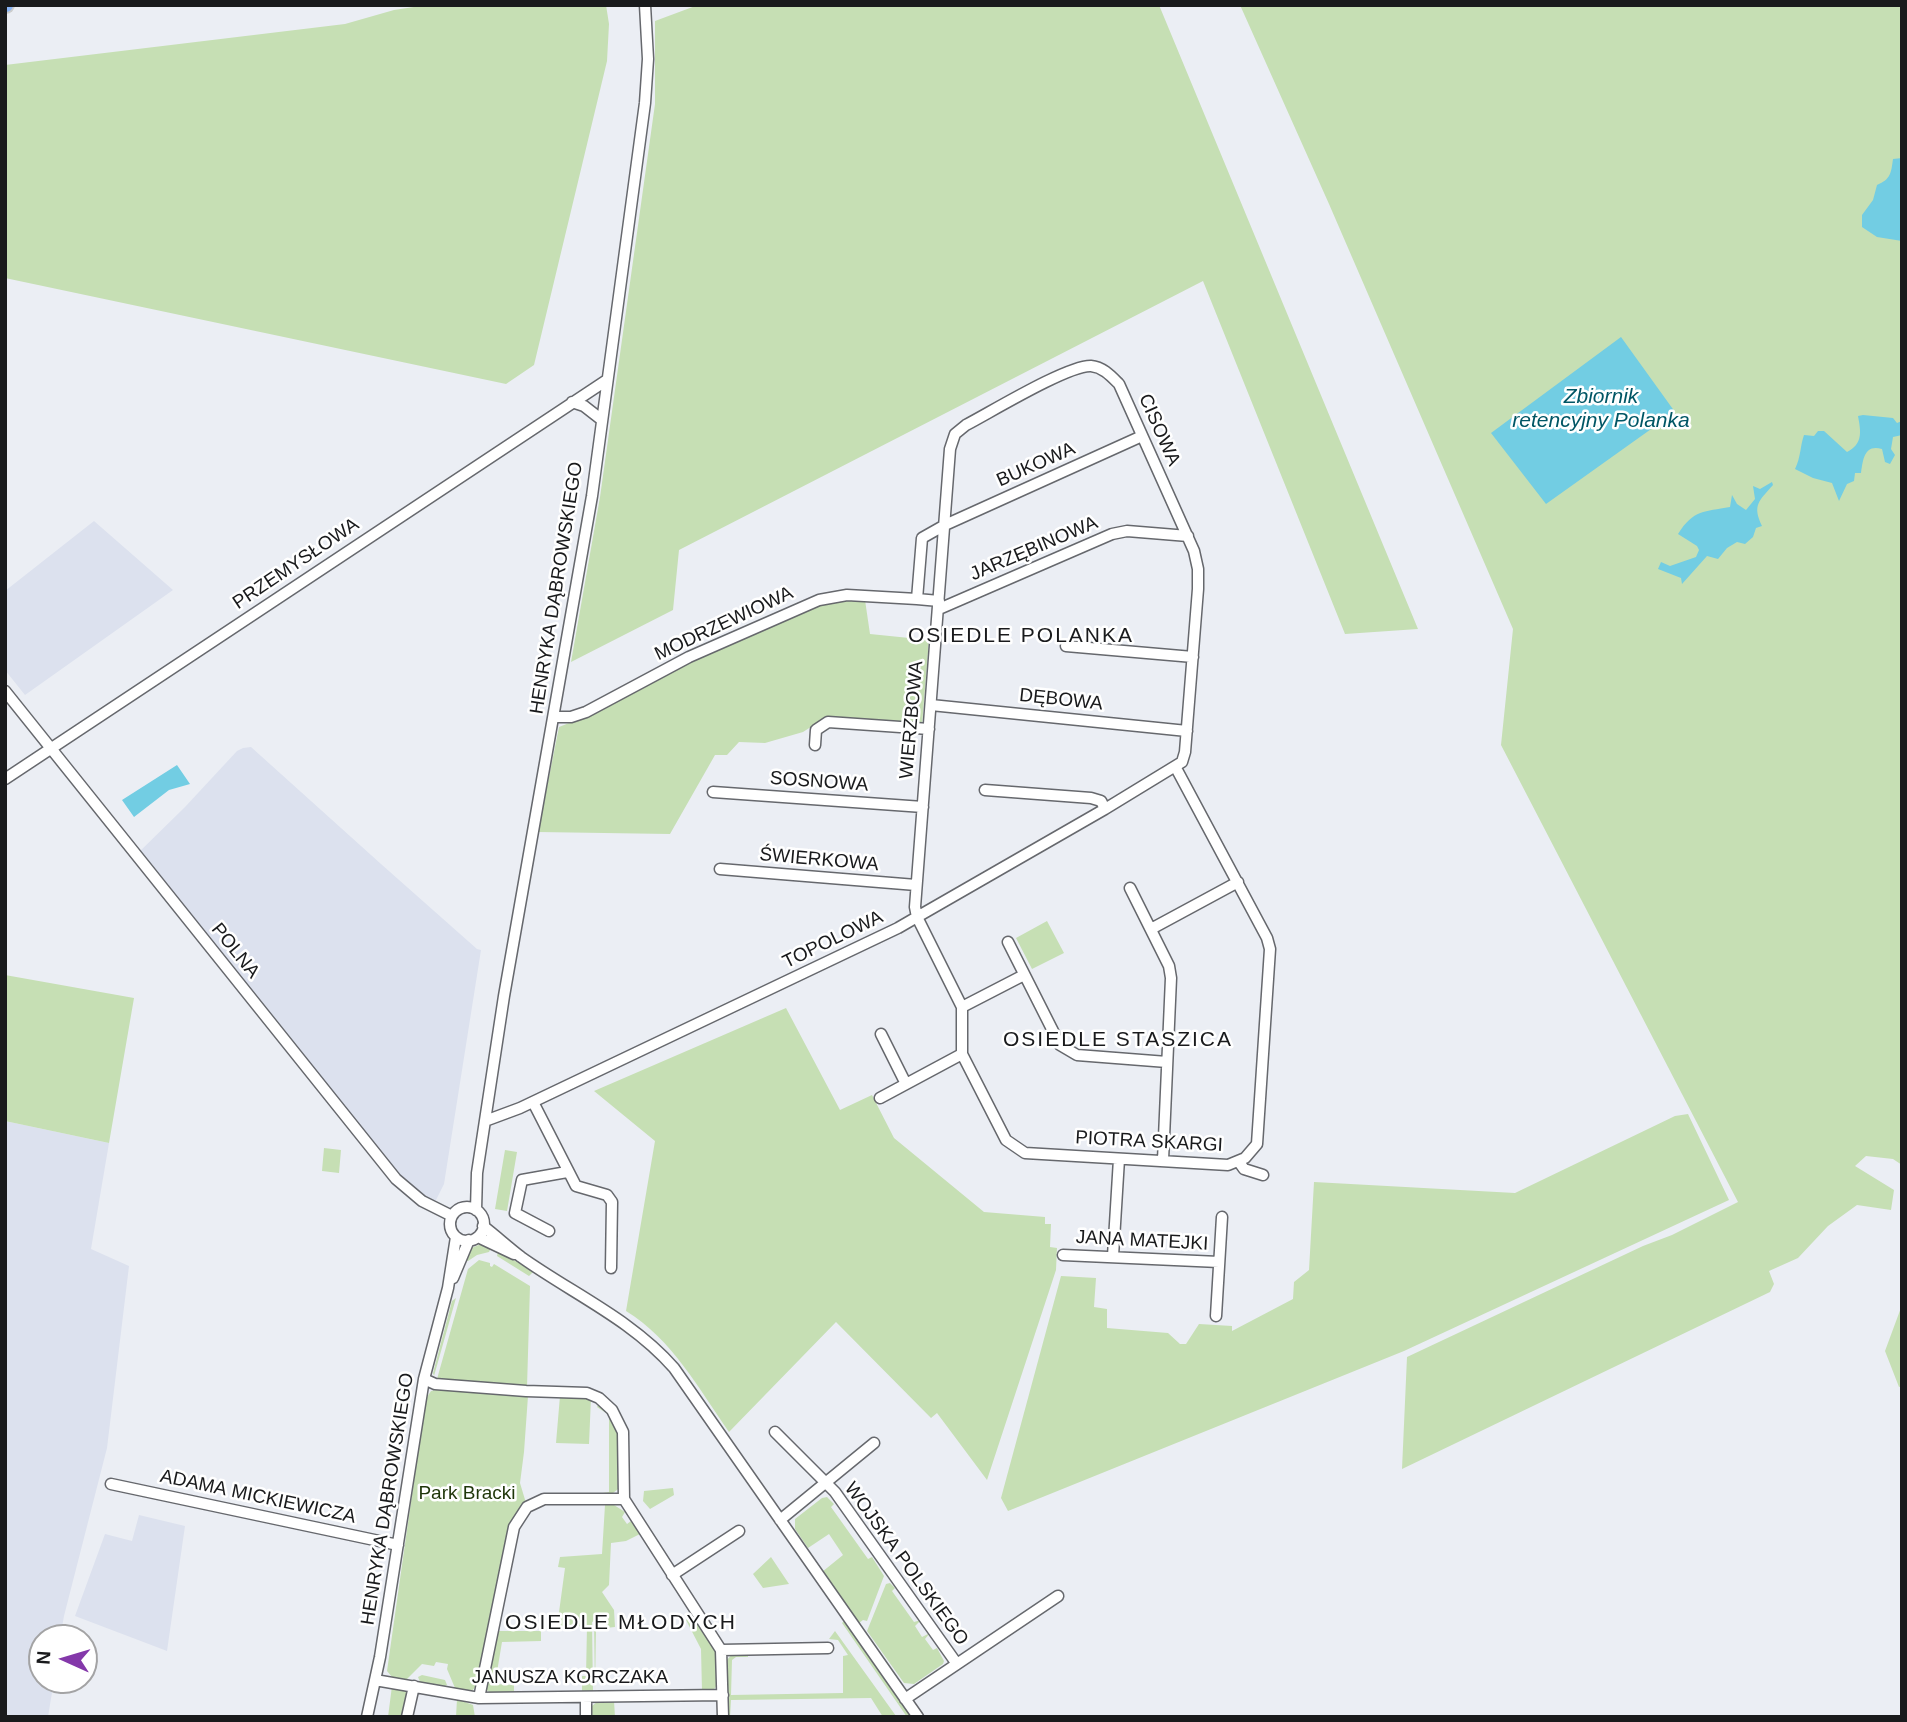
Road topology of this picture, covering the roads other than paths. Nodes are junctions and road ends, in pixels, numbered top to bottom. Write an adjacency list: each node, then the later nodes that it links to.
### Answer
1 (645, 5): 2 (street, HENRYKA DĄBROWSKIEGO)
2 (607, 380): 3 (street, PRZEMYSŁOWA); 4 (street, HENRYKA DĄBROWSKIEGO)
3 (572, 402): 4 (street); 18 (street, PRZEMYSŁOWA)
4 (602, 420): 14 (street, HENRYKA DĄBROWSKIEGO)
5 (1142, 436): 6 (street, BUKOWA); 6 (street, CISOWA); 7 (street, CISOWA)
6 (945, 525): 8 (street, BUKOWA); 9 (street, WIERZBOWA)
7 (1188, 536): 9 (street, JARZĘBINOWA); 11 (street, CISOWA)
8 (917, 598): 9 (street, MODRZEWIOWA); 14 (street, MODRZEWIOWA)
9 (939, 605): 13 (street, WIERZBOWA)
10 (1066, 646): 11 (street)
11 (1194, 657): 16 (street, CISOWA)
12 (5, 691): 18 (street, POLNA)
13 (931, 705): 15 (street, WIERZBOWA); 16 (street, DĘBOWA)
14 (554, 717): 40 (street, HENRYKA DĄBROWSKIEGO)
15 (929, 729): 17 (street); 23 (street, WIERZBOWA)
16 (1187, 731): 19 (street, CISOWA)
17 (815, 745)
18 (51, 749): 20 (street, PRZEMYSŁOWA); 49 (street, POLNA)
19 (1179, 765): 24 (street, TOPOLOWA); 26 (street, PIOTRA SKARGI)
20 (5, 779)
21 (985, 790): 24 (street)
22 (713, 792): 23 (street, SOSNOWA)
23 (923, 807): 27 (street, WIERZBOWA)
24 (1105, 809): 29 (street, TOPOLOWA)
25 (720, 869): 27 (street, ŚWIERKOWA)
26 (1238, 882): 30 (street); 43 (street, PIOTRA SKARGI)
27 (916, 885): 29 (street, WIERZBOWA)
28 (1130, 888): 30 (street)
29 (917, 917): 33 (street, PIOTRA SKARGI); 39 (street, TOPOLOWA)
30 (1150, 929): 36 (street)
31 (1008, 942): 32 (street)
32 (1024, 975): 33 (street); 36 (street)
33 (962, 1007): 35 (street, PIOTRA SKARGI)
34 (881, 1034): 37 (street)
35 (962, 1054): 37 (street); 41 (street, PIOTRA SKARGI)
36 (1167, 1062): 42 (street)
37 (906, 1084): 38 (street)
38 (880, 1098)
39 (533, 1102): 40 (street, TOPOLOWA); 44 (street)
40 (485, 1121): 45 (street, HENRYKA DĄBROWSKIEGO)
41 (1119, 1159): 42 (street, PIOTRA SKARGI); 56 (street)
42 (1163, 1160): 43 (street, PIOTRA SKARGI)
43 (1239, 1162): 46 (street)
44 (567, 1172): 52 (street); 59 (street)
45 (478, 1173): 47 (street); 48 (street)
46 (1263, 1175)
47 (465, 1207): 48 (street); 49 (street)
48 (476, 1210): 51 (street)
49 (452, 1216): 53 (street)
50 (1222, 1217): 58 (street)
51 (483, 1227): 54 (street); 57 (street)
52 (549, 1231)
53 (456, 1237): 54 (street); 60 (street)
54 (473, 1238): 57 (street); 60 (street)
55 (1063, 1255): 56 (street, JANA MATEJKI)
56 (1113, 1256): 58 (street, JANA MATEJKI)
57 (522, 1257): 68 (street)
58 (1219, 1262): 61 (street)
59 (611, 1268)
60 (448, 1288): 62 (street, HENRYKA DĄBROWSKIEGO)
61 (1216, 1316)
62 (424, 1379): 67 (street); 70 (street, HENRYKA DĄBROWSKIEGO)
63 (775, 1432): 66 (street, WOJSKA POLSKIEGO)
64 (874, 1443): 66 (street, WOJSKA POLSKIEGO)
65 (111, 1484): 70 (street, ADAMA MICKIEWICZA)
66 (826, 1484): 68 (street, WOJSKA POLSKIEGO); 75 (street, WOJSKA POLSKIEGO)
67 (624, 1499): 71 (street); 80 (street)
68 (780, 1520): 81 (street)
69 (739, 1531): 71 (street)
70 (398, 1545): 76 (street, HENRYKA DĄBROWSKIEGO)
71 (672, 1575): 74 (street)
72 (1058, 1596): 75 (street, WOJSKA POLSKIEGO)
73 (828, 1648): 74 (street)
74 (721, 1650): 78 (street)
75 (957, 1664): 81 (street, WOJSKA POLSKIEGO)
76 (375, 1680): 77 (street, JANUSZA KORCZAKA); 82 (street, HENRYKA DĄBROWSKIEGO)
77 (414, 1686): 80 (street, JANUSZA KORCZAKA); 83 (street)
78 (723, 1695): 79 (street, JANUSZA KORCZAKA); 85 (street)
79 (586, 1697): 80 (street, JANUSZA KORCZAKA); 84 (street)
80 (478, 1698)
81 (905, 1699): 86 (street)
82 (367, 1717)
83 (407, 1717)
84 (586, 1717)
85 (723, 1717)
86 (918, 1717)

